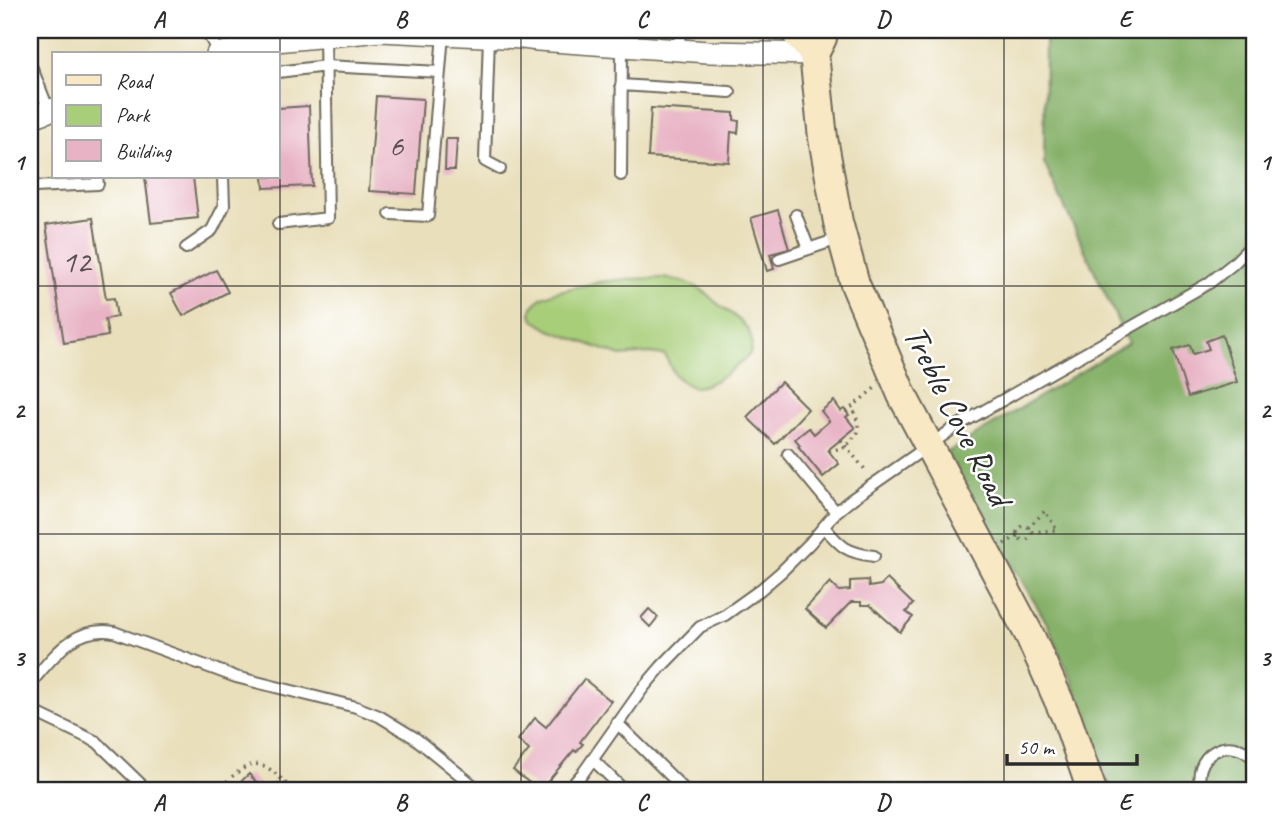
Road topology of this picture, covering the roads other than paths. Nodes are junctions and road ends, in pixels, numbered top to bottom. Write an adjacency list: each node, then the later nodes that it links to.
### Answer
1 (206, 30): 12 (lane)
2 (794, 30): 10 (main road)
3 (392, 31): 4 (street); 6 (street)
4 (443, 34): 7 (street); 17 (lane)
5 (522, 34): 7 (street); 8 (street)
6 (325, 36): 13 (street); 14 (lane)
7 (489, 36): 21 (lane)
8 (599, 37): 11 (street)
9 (680, 40): 10 (street); 11 (street)
10 (818, 42): 29 (main road, Treble Cove Road)
11 (622, 46): 18 (lane)
12 (218, 52)
13 (228, 52)
14 (326, 66): 16 (lane); 17 (lane); 28 (lane)
15 (30, 67): 20 (lane)
16 (280, 72)
17 (440, 72): 26 (lane)
18 (621, 85): 19 (lane); 23 (lane)
19 (730, 92)
20 (45, 113)
21 (500, 169)
22 (30, 174): 24 (lane)
23 (621, 175)
24 (97, 178)
25 (223, 178): 31 (lane)
26 (390, 215)
27 (796, 215): 32 (lane)
28 (278, 224)
29 (841, 238): 32 (lane); 34 (main road, Treble Cove Road)
30 (1254, 243): 34 (lane)
31 (186, 248)
32 (809, 249): 33 (lane)
33 (779, 259)
34 (928, 445): 36 (lane); 49 (main road, Treble Cove Road)
35 (788, 454): 36 (lane)
36 (836, 512): 37 (lane)
37 (824, 527): 38 (lane); 41 (lane)
38 (874, 556)
39 (30, 684): 45 (lane)
40 (30, 710): 44 (lane)
41 (617, 723): 43 (lane); 48 (lane)
42 (1254, 759): 50 (lane)
43 (593, 760): 46 (lane); 47 (lane)
44 (148, 791)
45 (480, 791)
46 (566, 791)
47 (625, 791)
48 (686, 791)
49 (1092, 791)
50 (1202, 791)

